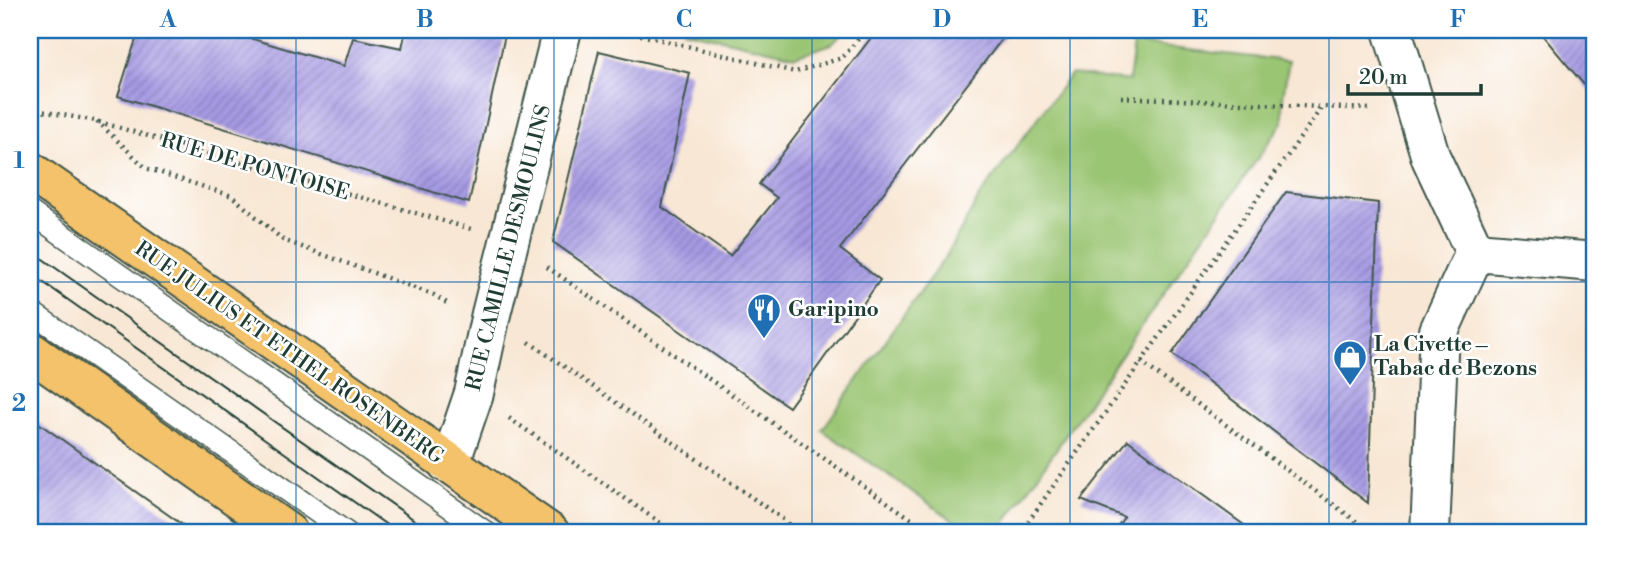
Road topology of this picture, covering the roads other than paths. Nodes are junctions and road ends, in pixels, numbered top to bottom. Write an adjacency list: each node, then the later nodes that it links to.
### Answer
1 (562, 30): 9 (street, RUE CAMILLE DESMOULINS)
2 (1392, 30): 5 (street)
3 (30, 171): 9 (main road, RUE JULIUS ET ETHEL ROSENBERG)
4 (30, 212): 12 (lane)
5 (1475, 252): 6 (street); 14 (street)
6 (1595, 262)
7 (30, 311): 11 (lane)
8 (30, 351): 10 (main road)
9 (447, 463): 13 (main road, RUE JULIUS ET ETHEL ROSENBERG)
10 (288, 533)
11 (347, 533)
12 (487, 533)
13 (550, 533)
14 (1430, 533)

